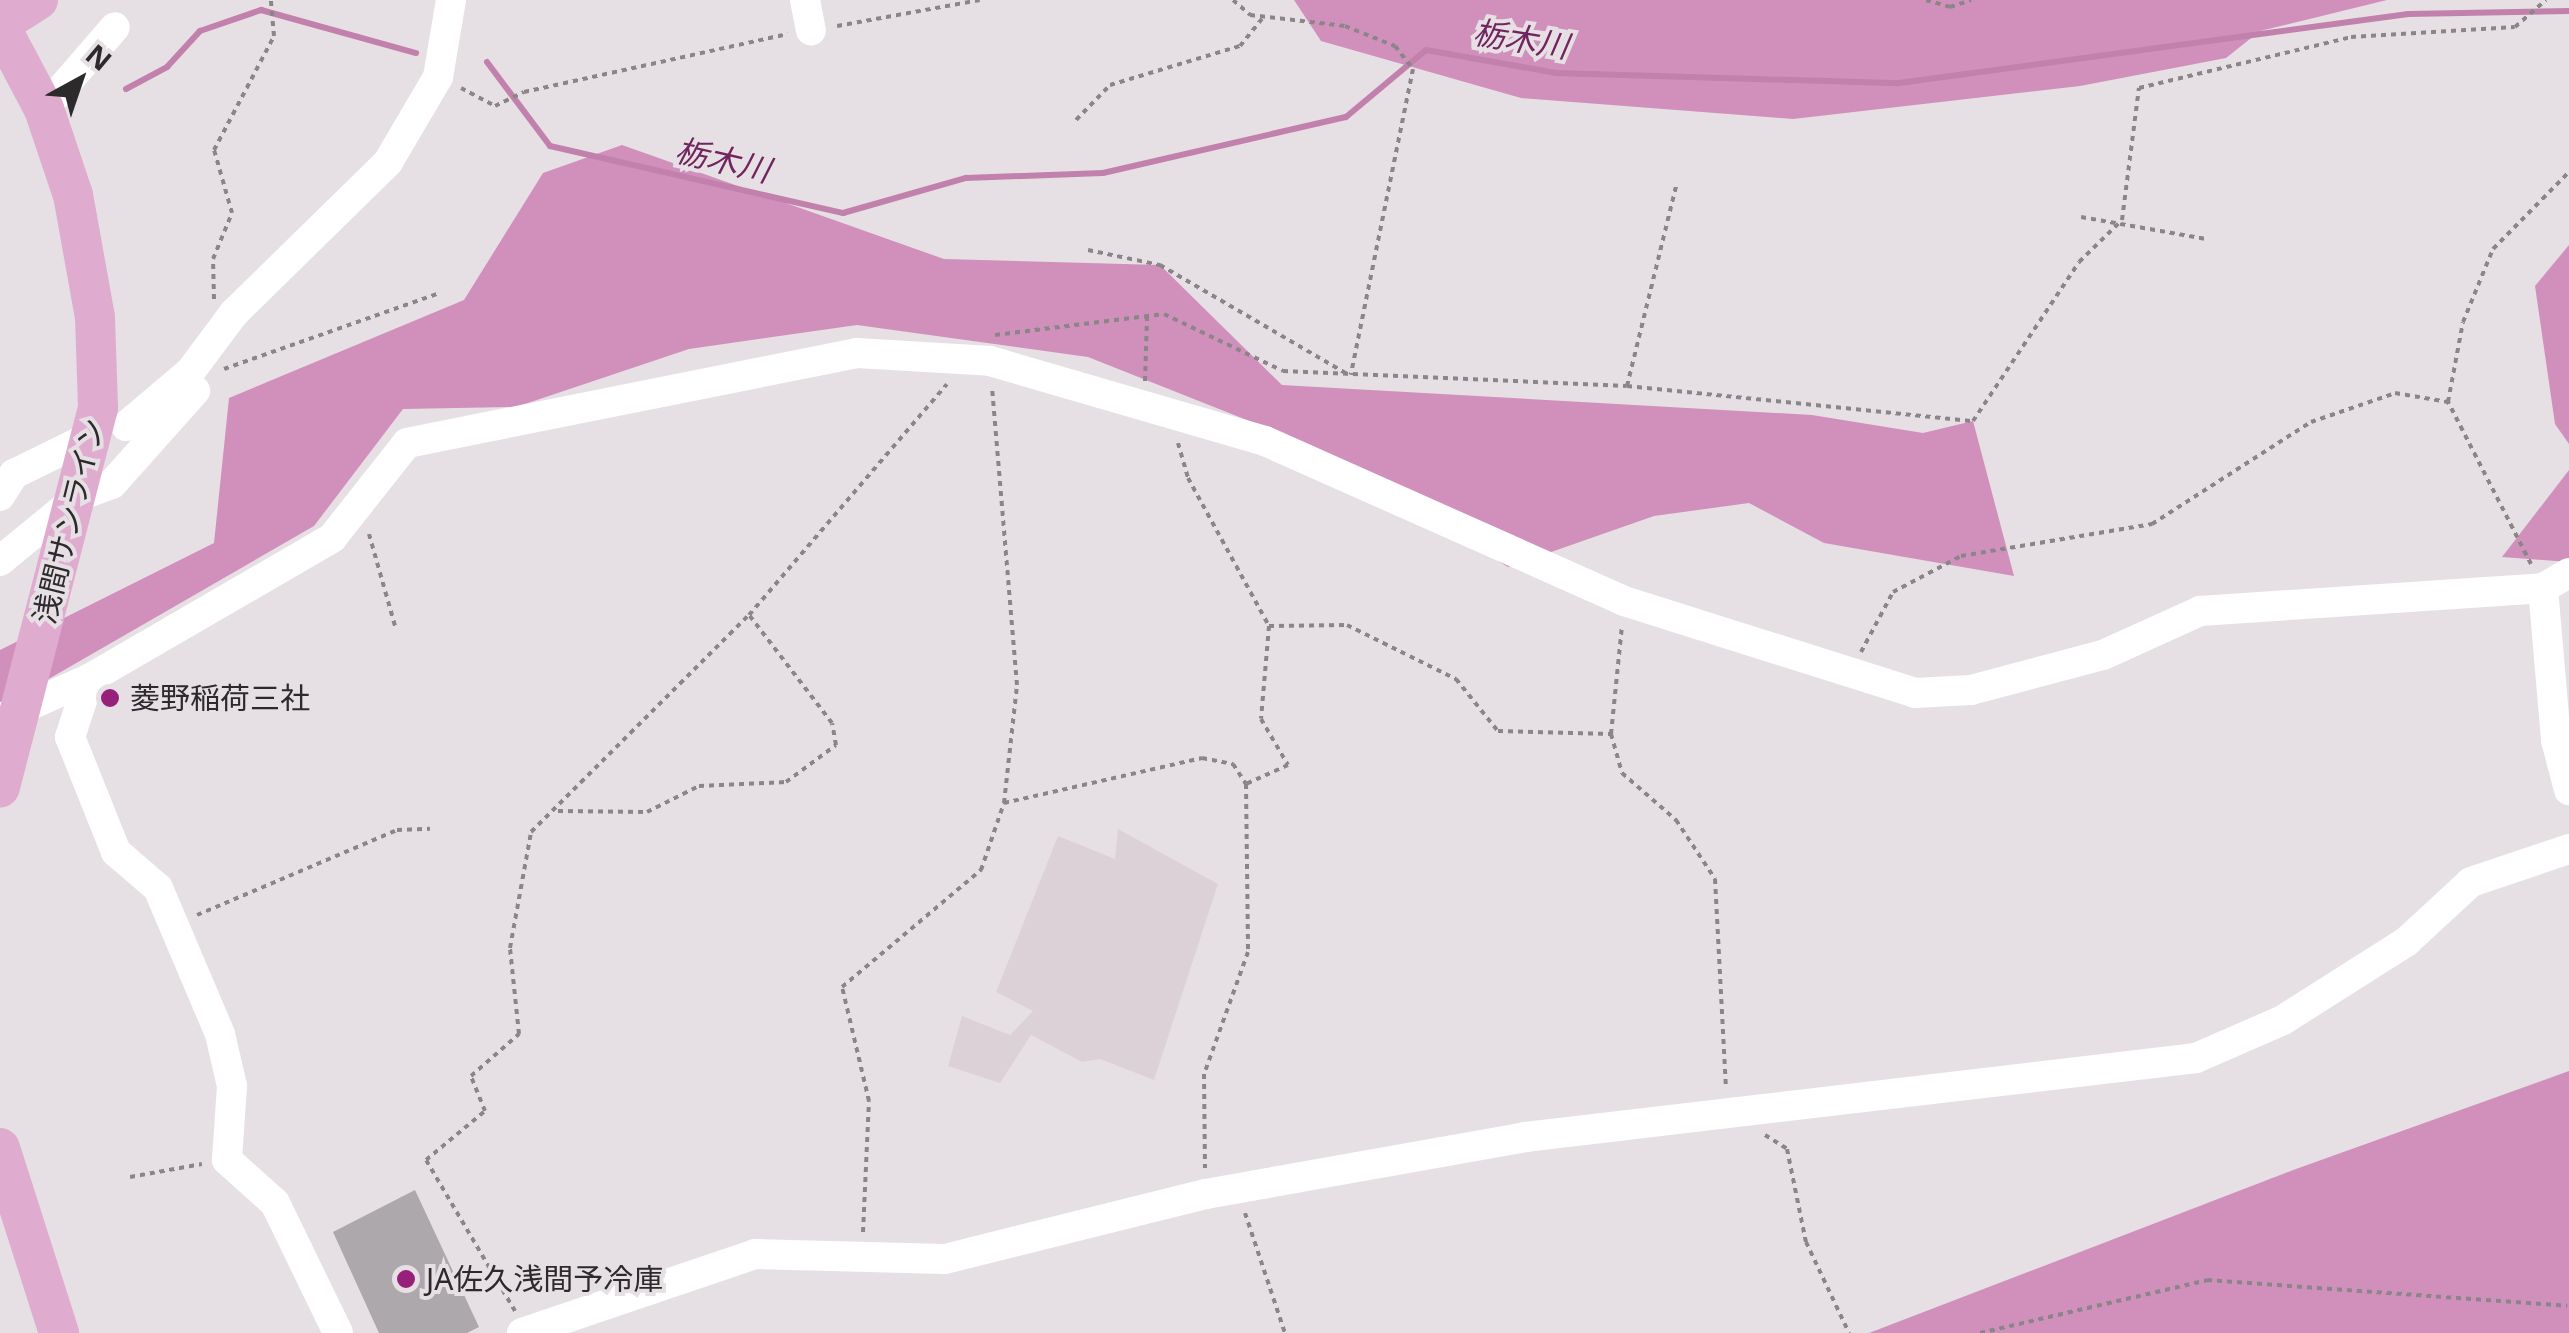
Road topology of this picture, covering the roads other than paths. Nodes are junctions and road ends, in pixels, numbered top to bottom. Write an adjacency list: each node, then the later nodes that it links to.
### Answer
1 (38, 0): 3 (main road)
2 (450, 0): 6 (street)
3 (0, 25): 5 (main road, 浅間サンライン)
4 (114, 27): 5 (street)
5 (44, 109): 10 (main road, 浅間サンライン)
6 (234, 312): 7 (street); 10 (street)
7 (126, 426)
8 (81, 441): 9 (street)
9 (0, 496)
10 (78, 496): 11 (street); 15 (main road, 浅間サンライン)
11 (0, 561)
12 (2556, 580): 13 (street); 16 (street)
13 (84, 680): 14 (street); 21 (street)
14 (0, 718)
15 (0, 788)
16 (2569, 790)
17 (2569, 850): 19 (street)
18 (0, 1148): 20 (main road)
19 (524, 1332)
20 (59, 1333)
21 (338, 1333)

